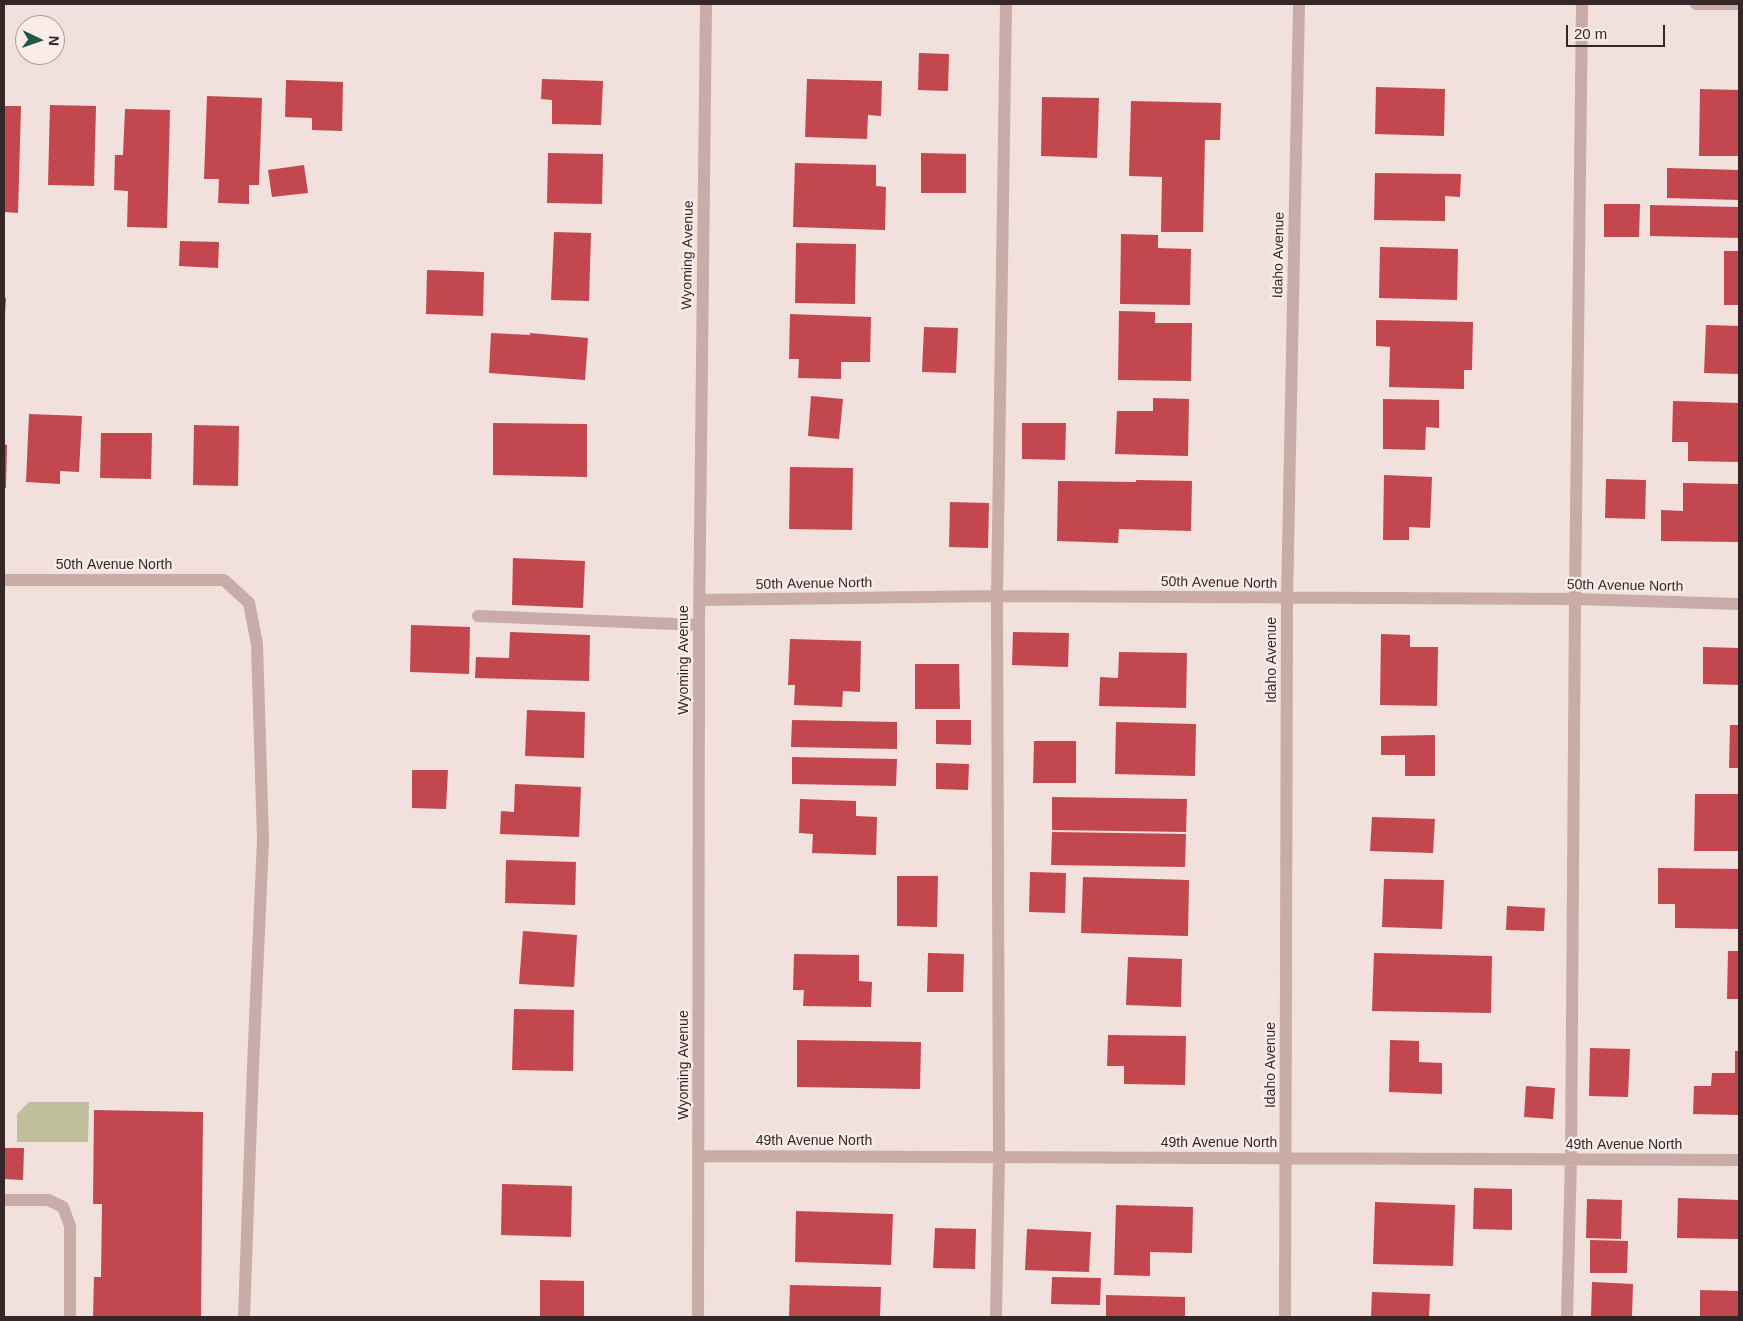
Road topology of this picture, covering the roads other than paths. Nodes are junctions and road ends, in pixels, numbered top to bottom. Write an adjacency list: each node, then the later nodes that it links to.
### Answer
1 (706, 4): 11 (street, Wyoming Avenue)
2 (1006, 4): 8 (street)
3 (1299, 4): 9 (street, Idaho Avenue)
4 (1582, 4): 10 (street)
5 (1696, 4): 6 (street)
6 (1739, 4)
7 (4, 580): 22 (street, 50th Avenue North)
8 (997, 596): 9 (street, 50th Avenue North); 11 (street, 50th Avenue North); 16 (street)
9 (1287, 599): 10 (street, 50th Avenue North); 17 (street, Idaho Avenue)
10 (1575, 599): 12 (street, 50th Avenue North); 18 (street)
11 (699, 600): 14 (street, Wyoming Avenue)
12 (1739, 604)
13 (478, 616): 14 (street)
14 (699, 625): 15 (street, Wyoming Avenue)
15 (699, 1156): 16 (street, 49th Avenue North); 23 (street, Wyoming Avenue)
16 (999, 1157): 17 (street, 49th Avenue North); 24 (street)
17 (1286, 1158): 18 (street, 49th Avenue North); 25 (street, Idaho Avenue)
18 (1571, 1159): 19 (street, 49th Avenue North); 26 (street)
19 (1739, 1160)
20 (4, 1200): 21 (street)
21 (70, 1317)
22 (244, 1317)
23 (698, 1317)
24 (996, 1317)
25 (1284, 1317)
26 (1567, 1317)

